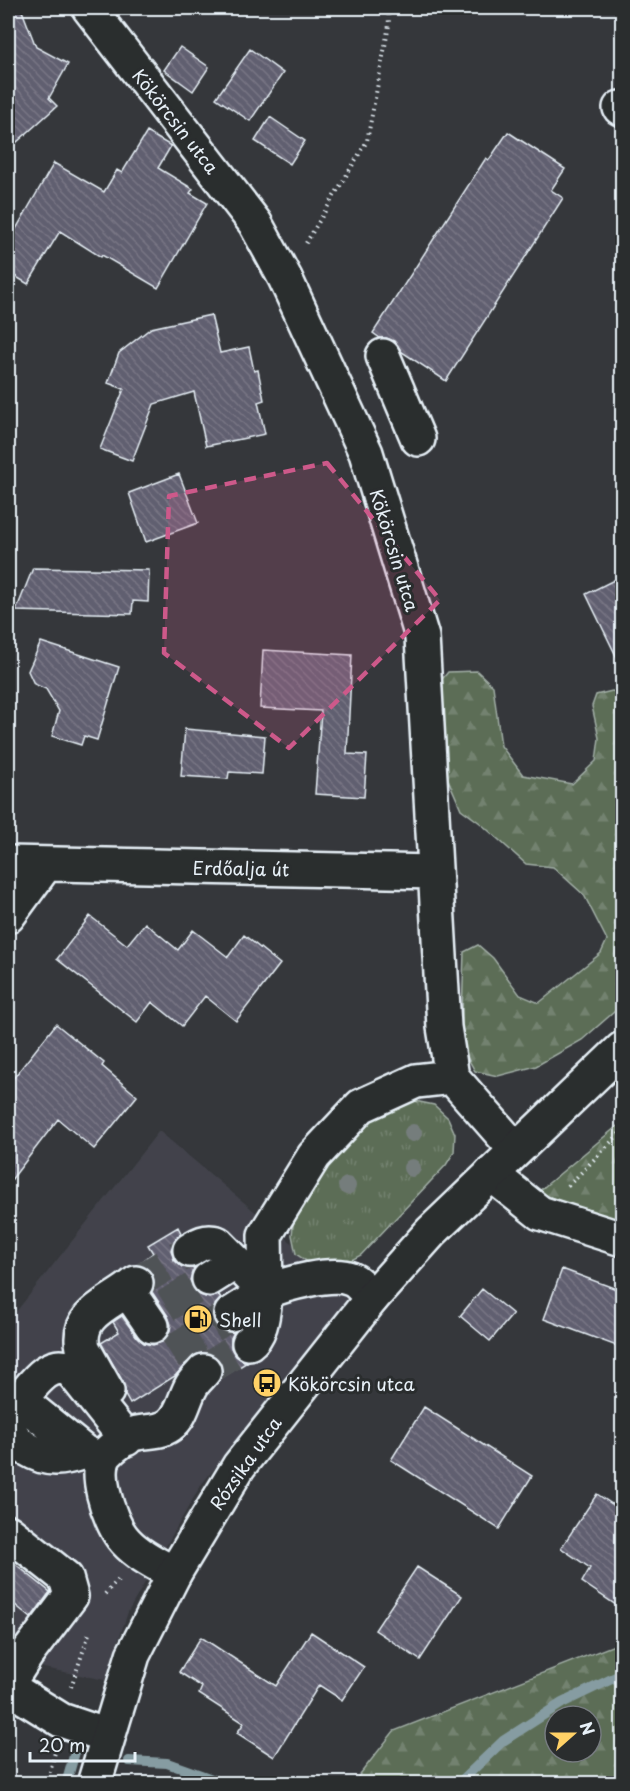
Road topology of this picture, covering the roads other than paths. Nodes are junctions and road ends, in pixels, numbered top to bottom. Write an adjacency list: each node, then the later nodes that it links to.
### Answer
1 (89, 8): 6 (street, Kökörcsin utca)
2 (383, 356): 3 (street)
3 (418, 440)
4 (8, 863): 5 (street, Erdőalja út)
5 (46, 864): 6 (street, Erdőalja út); 7 (street)
6 (435, 872): 9 (street, Kökörcsin utca)
7 (8, 916)
8 (622, 1049): 10 (street, Rózsika utca)
9 (452, 1077): 10 (street); 16 (street)
10 (516, 1150): 11 (street, Rózsika utca)
11 (491, 1174): 12 (street); 17 (street, Rózsika utca)
12 (622, 1239)
13 (190, 1250): 14 (street)
14 (236, 1262): 15 (street); 16 (street)
15 (209, 1279)
16 (266, 1292): 17 (street); 18 (street); 20 (street)
17 (372, 1298): 25 (street, Rózsika utca)
18 (231, 1314)
19 (155, 1317): 22 (street)
20 (249, 1343)
21 (192, 1376): 22 (street)
22 (129, 1436): 23 (street); 23 (street)
23 (93, 1456): 25 (street)
24 (13, 1545): 26 (street)
25 (174, 1574): 28 (street, Rózsika utca)
26 (17, 1646): 27 (street)
27 (8, 1685): 28 (street)
28 (108, 1736): 29 (street, Rózsika utca)
29 (94, 1783)

